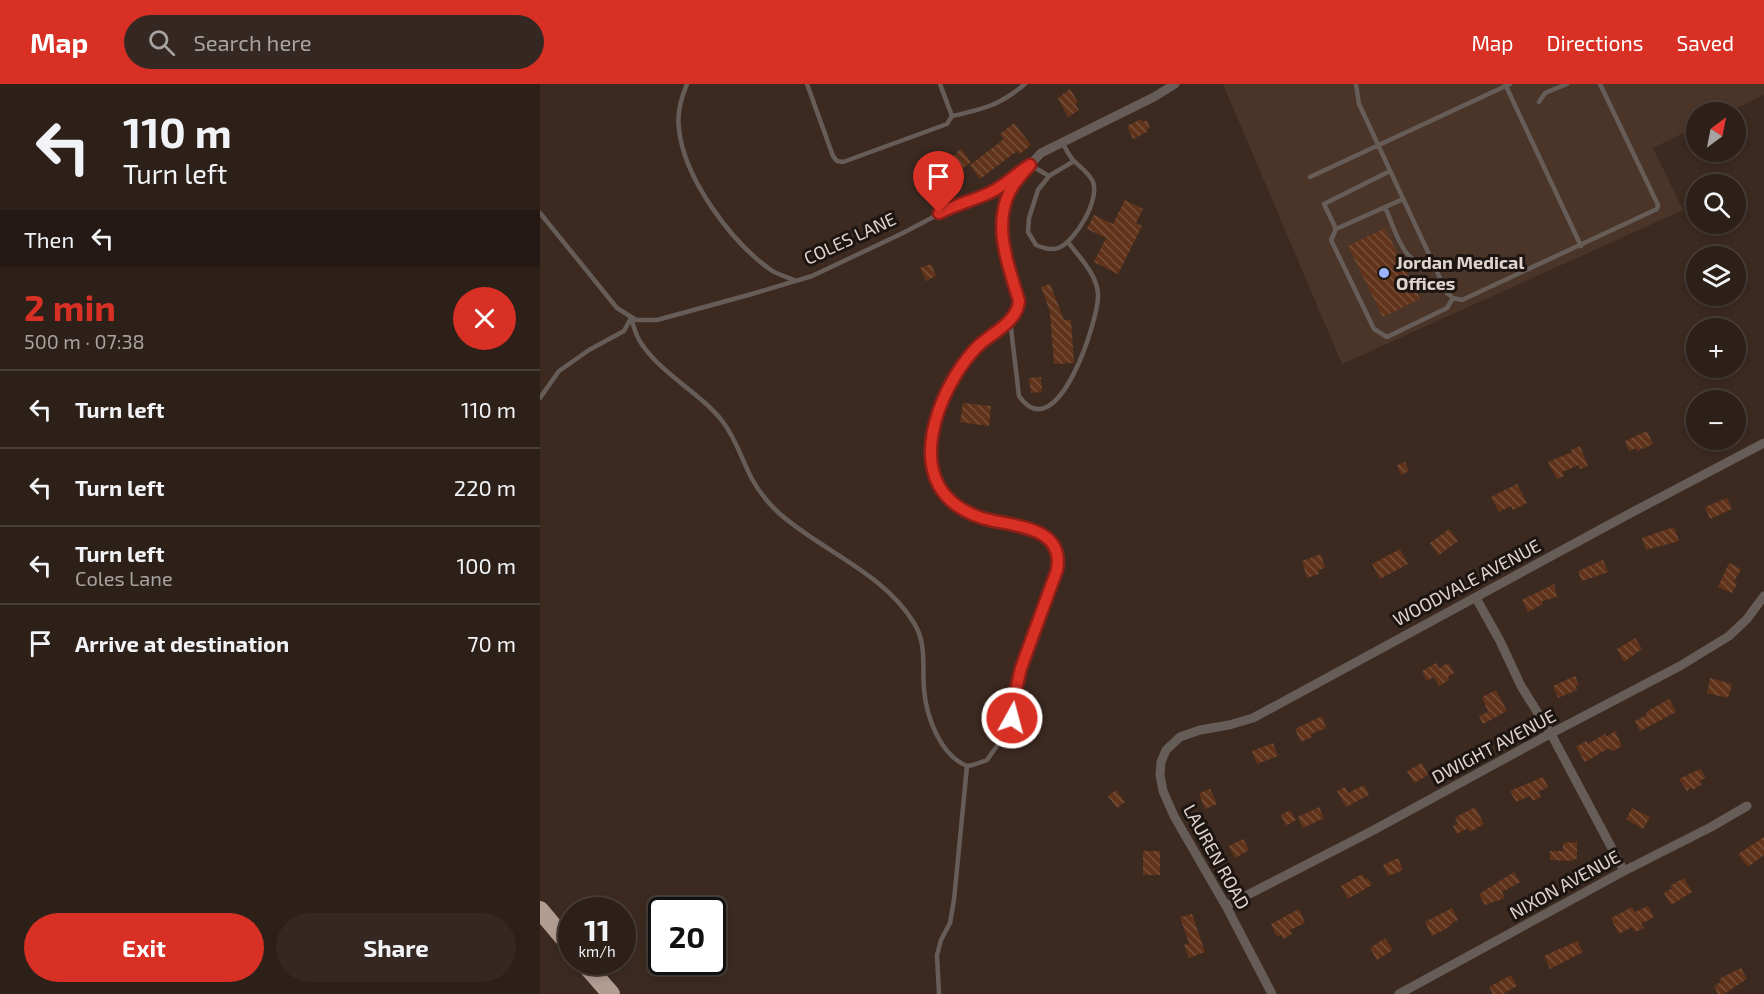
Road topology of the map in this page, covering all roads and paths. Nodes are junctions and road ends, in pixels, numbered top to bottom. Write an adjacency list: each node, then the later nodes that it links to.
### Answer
1 (687, 84): 26 (lane)
2 (807, 84): 11 (lane)
3 (940, 84): 11 (lane)
4 (1025, 84): 11 (lane)
5 (1175, 84): 12 (street, COLES LANE)
6 (1356, 84): 13 (lane)
7 (1567, 84): 10 (lane)
8 (1600, 84): 24 (lane)
9 (1507, 85): 13 (lane); 24 (lane)
10 (1539, 102)
11 (952, 116)
12 (1062, 142): 14 (lane); 15 (street, COLES LANE)
13 (1378, 145): 16 (lane); 18 (lane)
14 (1074, 160): 17 (lane); 23 (lane)
15 (1030, 165): 17 (lane); 26 (lane, COLES LANE); 29 (lane)
16 (1390, 171): 19 (lane); 22 (lane)
17 (1049, 176): 23 (lane)
18 (1310, 177)
19 (1403, 199): 20 (lane); 25 (lane)
20 (1384, 207): 22 (lane); 25 (lane)
21 (540, 213): 28 (lane)
22 (1336, 229): 27 (lane)
23 (1068, 242): 29 (lane)
24 (1581, 246): 27 (lane)
25 (1436, 270): 27 (lane)
26 (796, 281): 28 (lane, COLES LANE)
27 (1453, 298)
28 (631, 318): 30 (lane); 36 (lane)
29 (1010, 320): 36 (lane)
30 (540, 398)
31 (1764, 443): 33 (street, WOODVALE AVENUE)
32 (1764, 596): 34 (street, DWIGHT AVENUE)
33 (1476, 598): 34 (street); 35 (street, WOODVALE AVENUE)
34 (1551, 734): 38 (street); 39 (street, DWIGHT AVENUE)
35 (1181, 736): 39 (street, LAUREN ROAD)
36 (966, 766): 44 (lane)
37 (1747, 806): 38 (street, NIXON AVENUE)
38 (1624, 871): 46 (street, NIXON AVENUE)
39 (1226, 906): 45 (street, LAUREN ROAD)
40 (540, 910): 41 (highway)
41 (558, 931)
42 (594, 975): 43 (highway)
43 (611, 994)
44 (939, 994)
45 (1272, 994)
46 (1399, 994)

